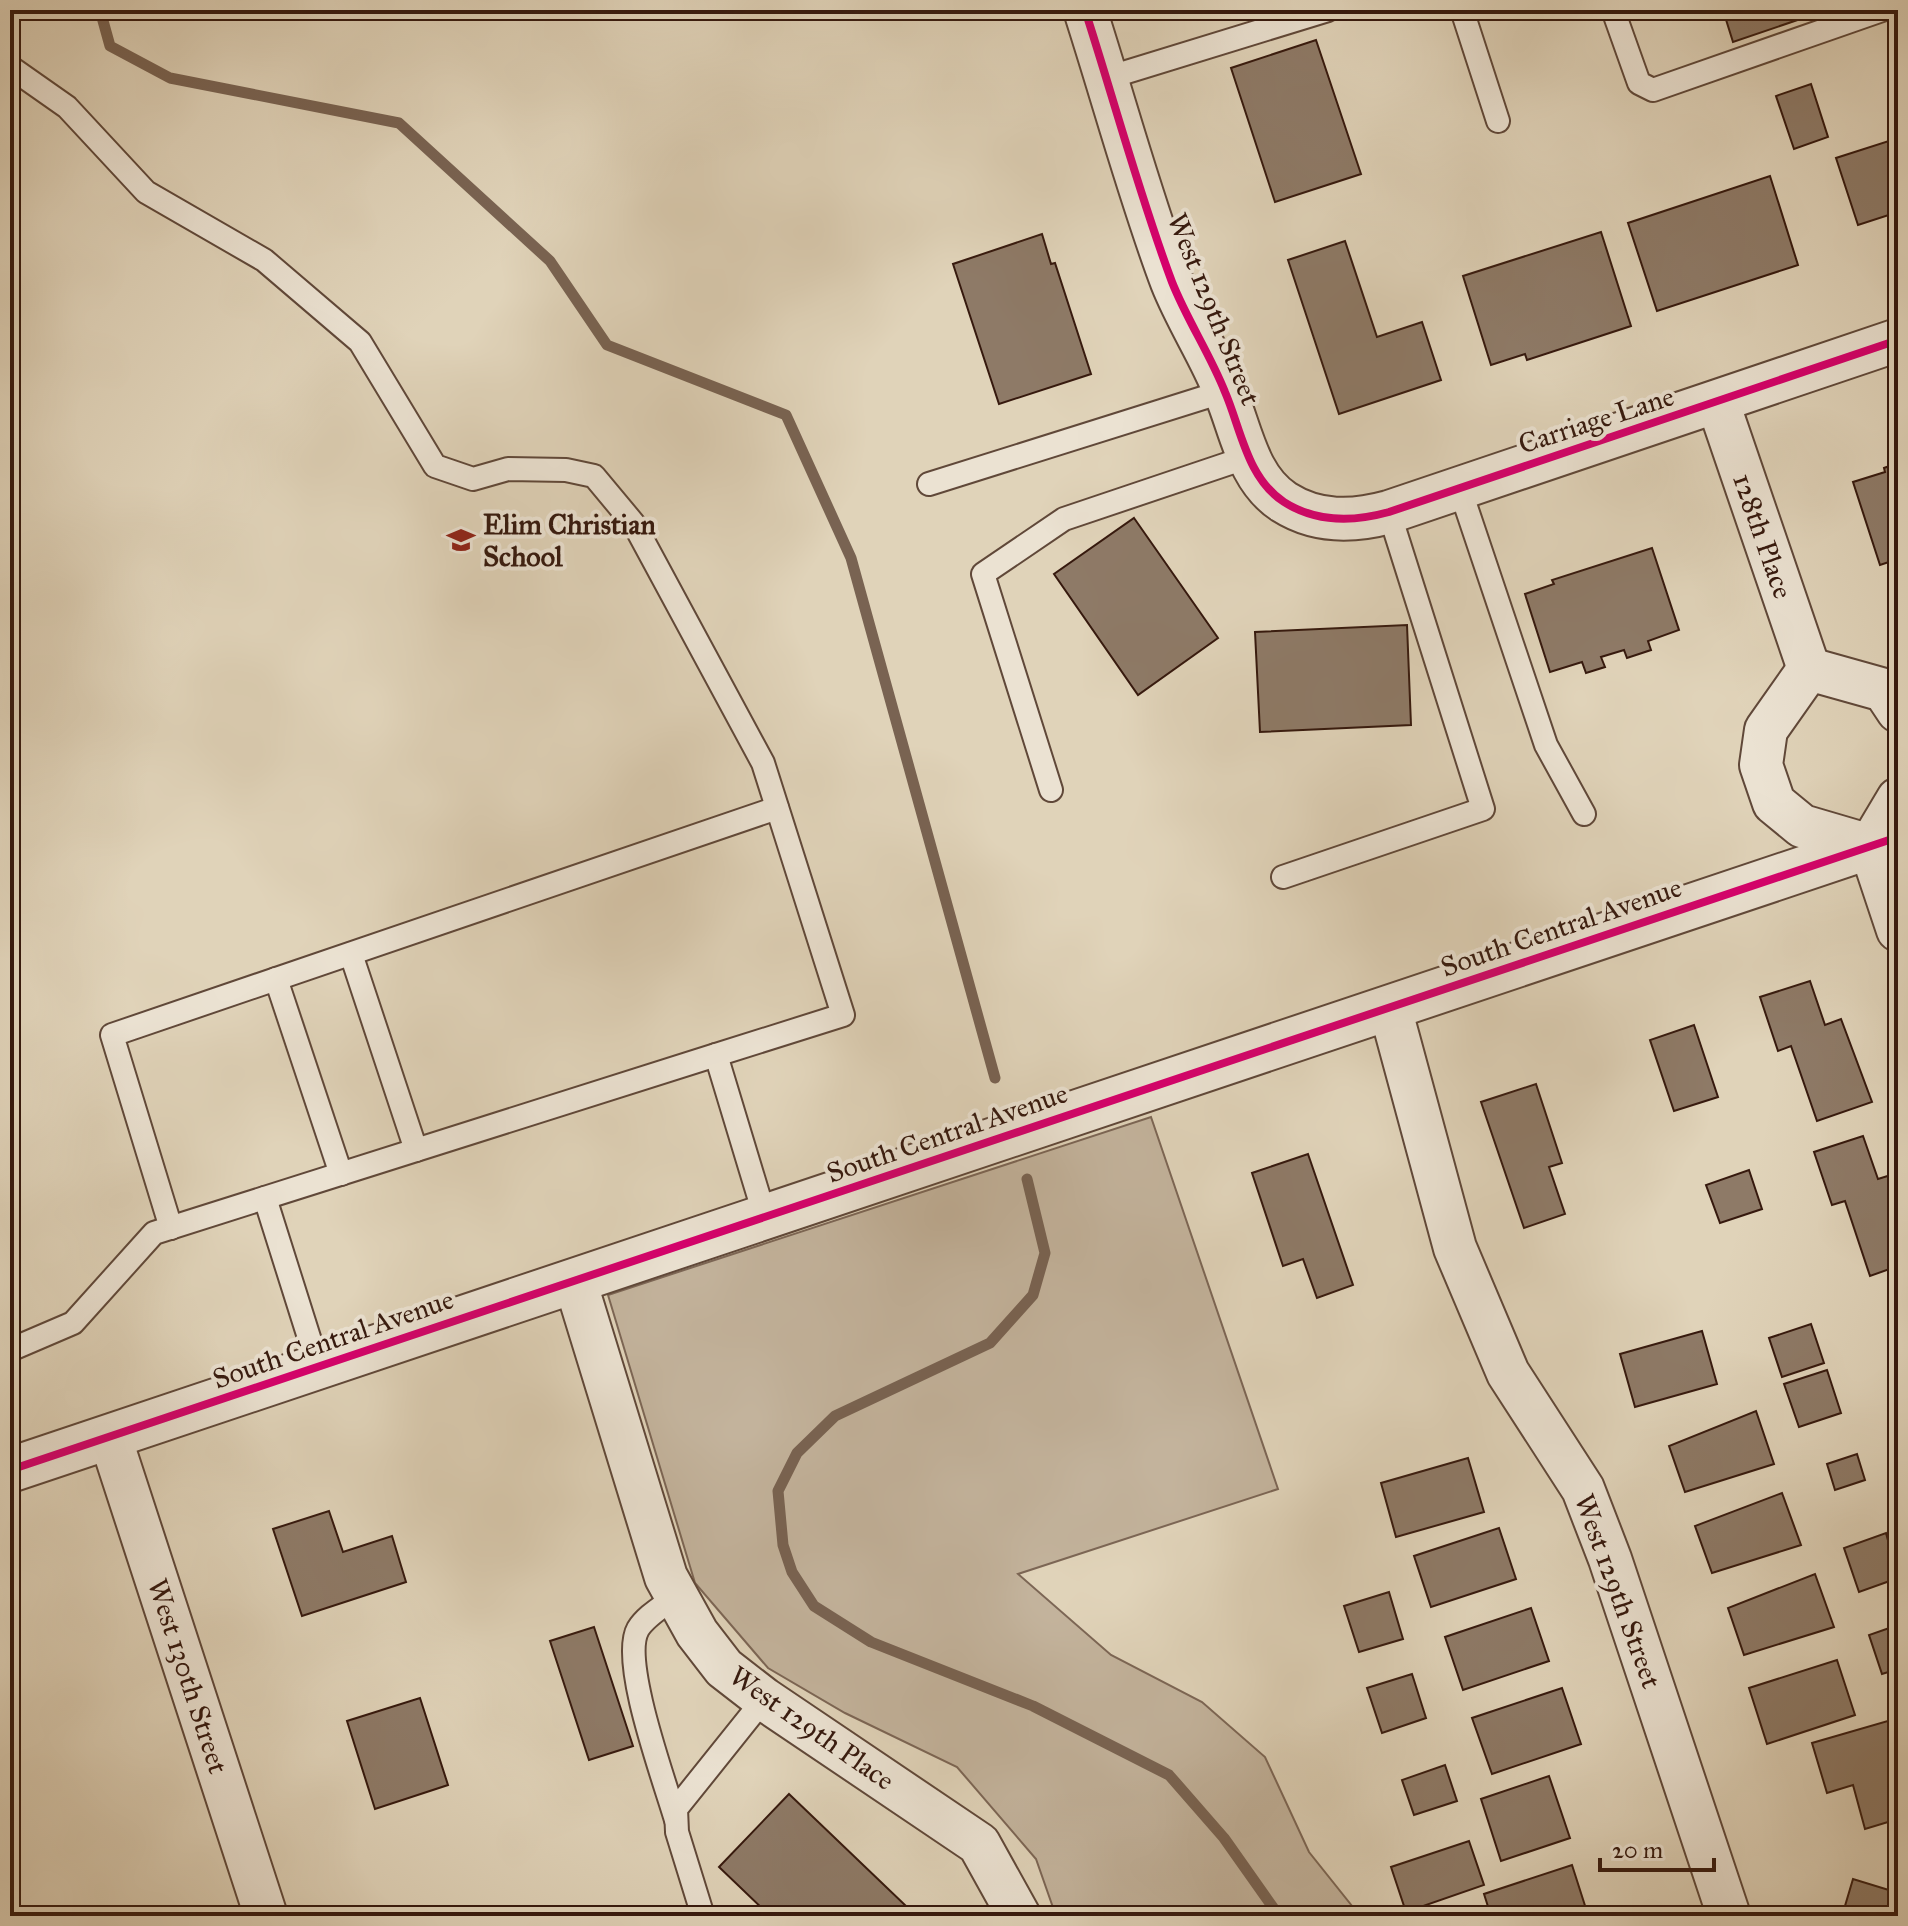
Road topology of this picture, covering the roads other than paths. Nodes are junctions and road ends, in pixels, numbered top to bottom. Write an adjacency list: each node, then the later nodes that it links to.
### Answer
1 (1085, 10): 7 (street, West 129th Street)
2 (1328, 10): 7 (lane)
3 (1462, 10): 8 (lane)
4 (1613, 10): 5 (lane)
5 (1882, 10)
6 (10, 67): 21 (lane)
7 (1107, 78): 10 (street, West 129th Street)
8 (1498, 121)
9 (1898, 340): 11 (street, Carriage Lane)
10 (1225, 391): 12 (street, West 129th Street); 13 (lane)
11 (1718, 403): 14 (street, Carriage Lane); 17 (street, 128th Place)
12 (1248, 457): 15 (street, West 129th Street); 19 (lane)
13 (929, 484)
14 (1460, 489): 16 (street, Carriage Lane); 22 (lane)
15 (1304, 512): 16 (street, Carriage Lane)
16 (1389, 512): 24 (lane)
17 (1809, 669): 18 (street); 23 (street)
18 (1898, 711)
19 (1051, 790)
20 (1898, 799): 23 (street)
21 (777, 808): 26 (lane); 29 (lane)
22 (1584, 814)
23 (1884, 842): 25 (street); 28 (street, South Central Avenue)
24 (1283, 877)
25 (1898, 930)
26 (351, 954): 27 (lane); 30 (lane)
27 (276, 979): 31 (lane); 34 (lane)
28 (1390, 1008): 33 (street, South Central Avenue); 46 (street, West 129th Street)
29 (716, 1055): 30 (lane); 33 (lane)
30 (416, 1150): 31 (lane)
31 (341, 1174): 32 (lane)
32 (265, 1198): 34 (lane); 37 (lane)
33 (765, 1217): 35 (street, South Central Avenue)
34 (171, 1228): 36 (lane)
35 (575, 1281): 37 (street, South Central Avenue); 40 (street, West 129th Place)
36 (10, 1350)
37 (318, 1366): 38 (street, South Central Avenue)
38 (110, 1437): 39 (street, South Central Avenue); 43 (street, West 130th Street)
39 (10, 1470)
40 (675, 1597): 41 (street, West 129th Place); 42 (lane)
41 (764, 1699): 42 (lane); 45 (street, West 129th Place)
42 (676, 1820): 44 (lane)
43 (266, 1916)
44 (703, 1916)
45 (1019, 1916)
46 (1729, 1916)

